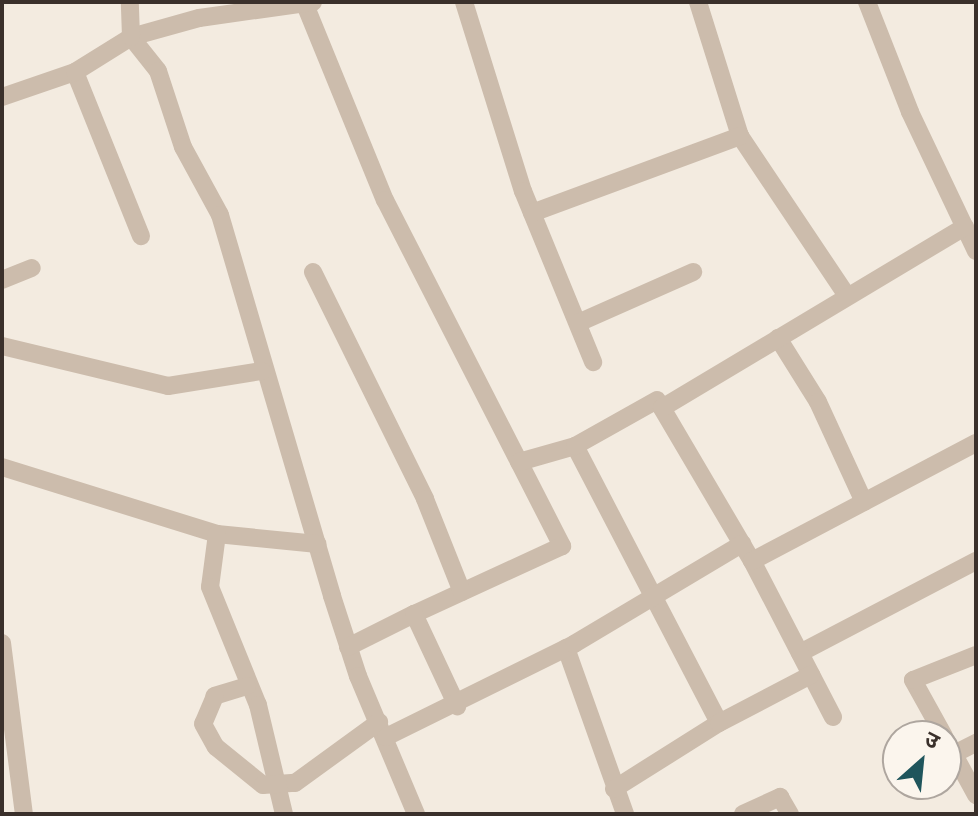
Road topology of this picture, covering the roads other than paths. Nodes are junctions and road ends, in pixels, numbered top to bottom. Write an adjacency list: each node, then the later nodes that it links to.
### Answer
1 (130, 2): 6 (street)
2 (307, 2): 6 (street); 27 (street)
3 (464, 2): 10 (street)
4 (698, 2): 9 (street)
5 (867, 2): 11 (street)
6 (131, 37): 7 (street); 23 (street)
7 (75, 72): 8 (street); 12 (street)
8 (2, 97)
9 (740, 136): 10 (street); 18 (street)
10 (532, 213): 19 (street)
11 (965, 227): 13 (street); 18 (street)
12 (141, 236)
13 (976, 251)
14 (32, 268): 17 (street)
15 (313, 272): 35 (street)
16 (693, 272): 19 (street)
17 (2, 280)
18 (847, 296): 20 (street)
19 (578, 323): 22 (street)
20 (778, 338): 29 (street); 32 (street)
21 (2, 346): 23 (street)
22 (593, 362)
23 (262, 371): 31 (street)
24 (657, 400): 26 (street)
25 (976, 443): 29 (street)
26 (575, 446): 27 (street); 36 (street)
27 (519, 462): 35 (street)
28 (2, 467): 30 (street)
29 (864, 502): 33 (street)
30 (217, 534): 31 (street); 44 (street)
31 (318, 544): 38 (street)
32 (742, 544): 33 (street); 36 (street)
33 (752, 561): 41 (street)
34 (976, 561): 41 (street)
35 (462, 592): 37 (street)
36 (653, 600): 40 (street); 48 (street)
37 (414, 614): 38 (street); 45 (street)
38 (348, 647): 49 (street)
39 (3, 648): 51 (street)
40 (566, 648): 45 (street); 53 (street)
41 (800, 653): 43 (street)
42 (976, 655): 47 (street)
43 (811, 675): 46 (street); 48 (street)
44 (247, 686): 52 (street); 52 (street)
45 (457, 706): 49 (street)
46 (833, 717)
47 (935, 720)
48 (719, 723): 53 (street)
49 (382, 729): 52 (street); 57 (street)
50 (962, 769): 54 (street)
51 (10, 772): 55 (street)
52 (278, 787): 56 (street)
53 (614, 789): 58 (street)
54 (976, 795)
55 (24, 814)
56 (284, 814)
57 (416, 814)
58 (625, 814)
59 (743, 814): 60 (street)
60 (790, 814)

